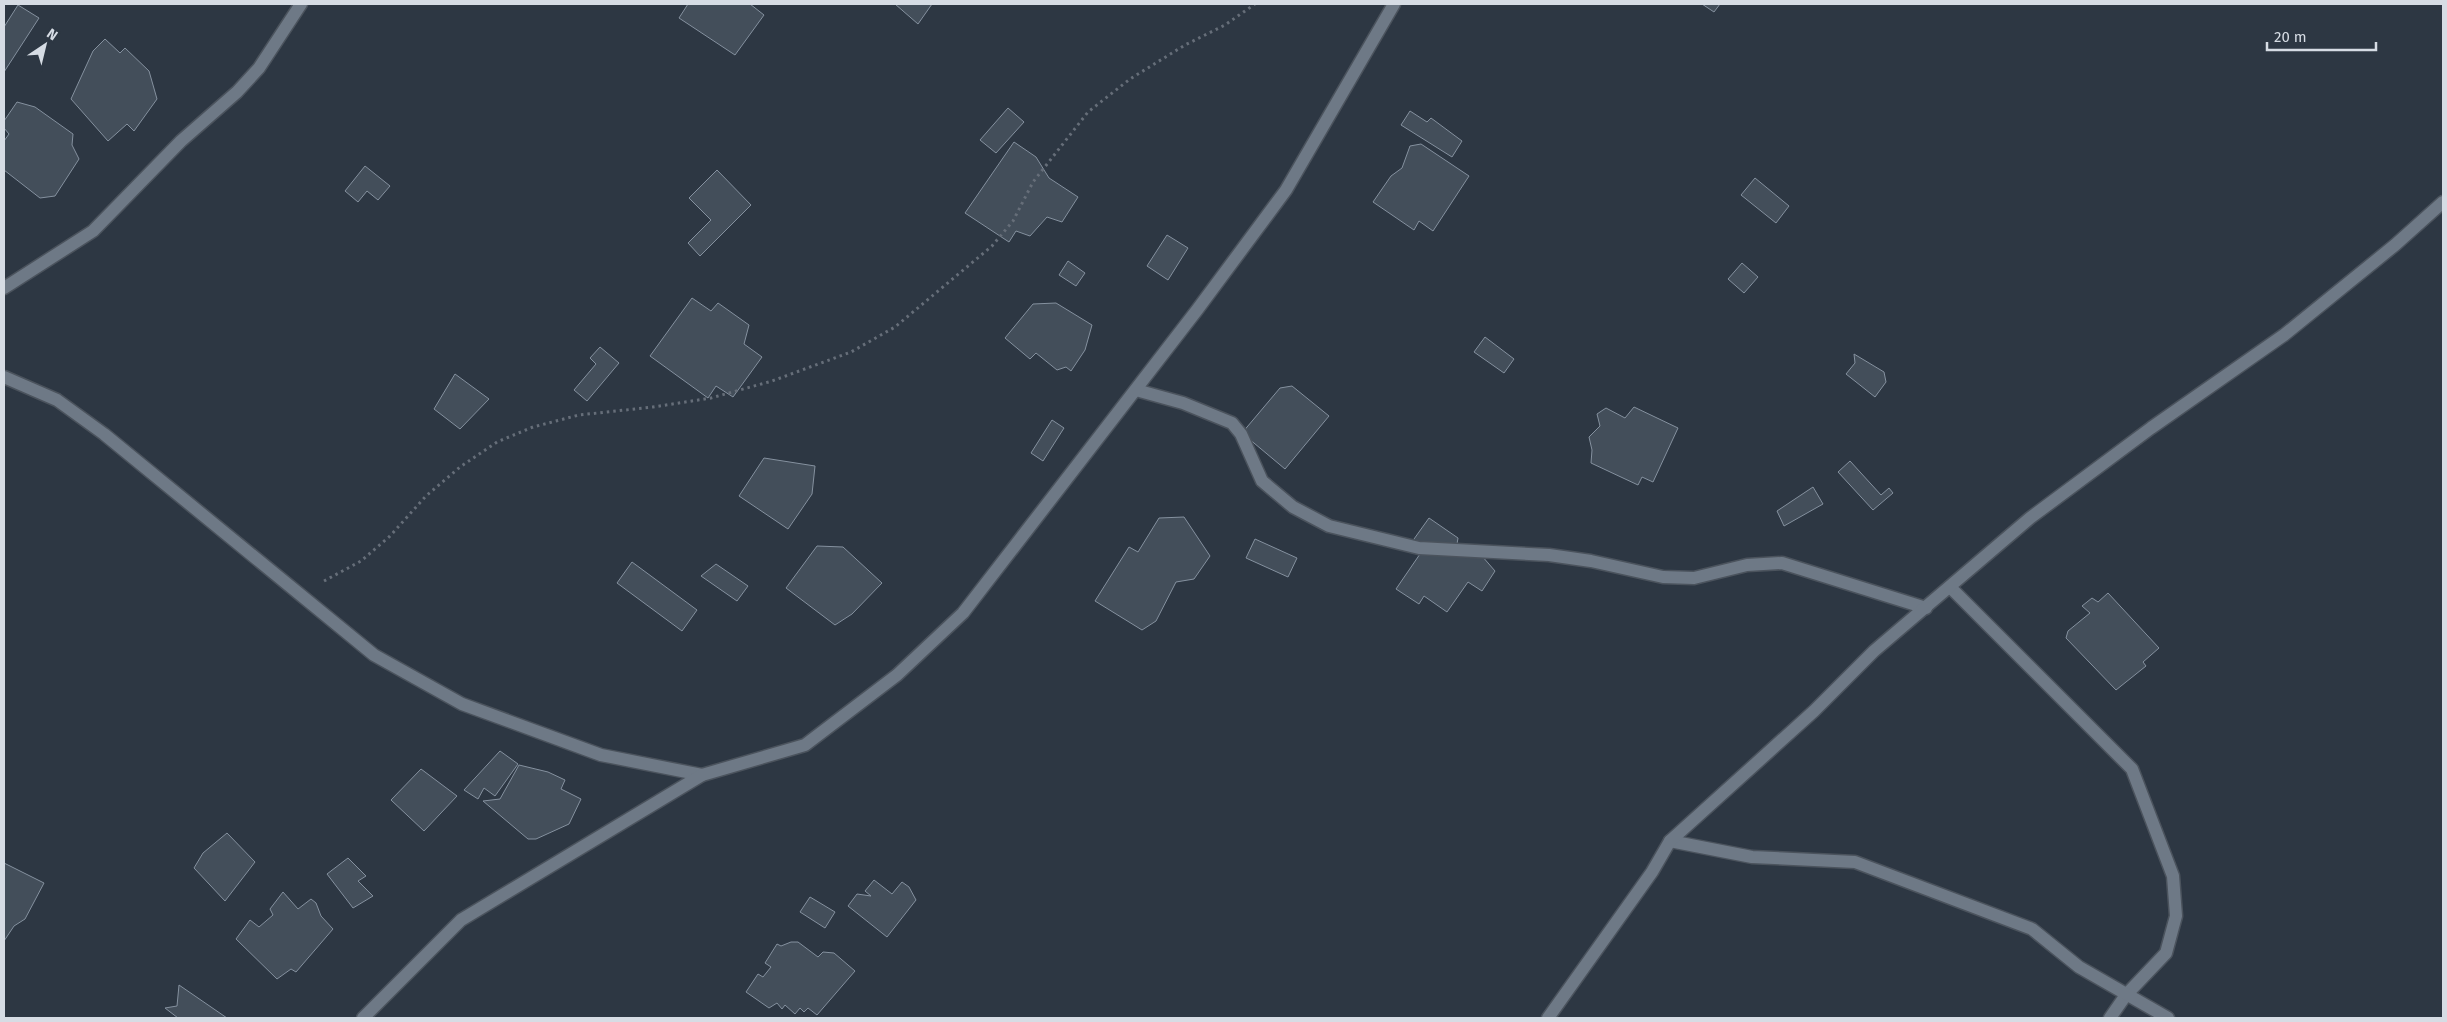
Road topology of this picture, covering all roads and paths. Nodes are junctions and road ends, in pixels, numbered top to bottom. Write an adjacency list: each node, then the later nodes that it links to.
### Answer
1 (301, 4): 5 (street)
2 (1255, 4): 9 (path)
3 (1394, 4): 7 (street)
4 (2443, 202): 8 (street)
5 (4, 288)
6 (4, 377): 9 (street)
7 (1136, 390): 10 (street); 11 (street)
8 (1950, 587): 10 (street); 13 (street)
9 (299, 595): 11 (street)
10 (1926, 608): 12 (street)
11 (702, 775): 14 (street)
12 (1670, 841): 13 (street); 15 (street)
13 (2126, 995): 16 (street); 17 (street)
14 (363, 1018)
15 (1548, 1018)
16 (2110, 1018)
17 (2168, 1018)

